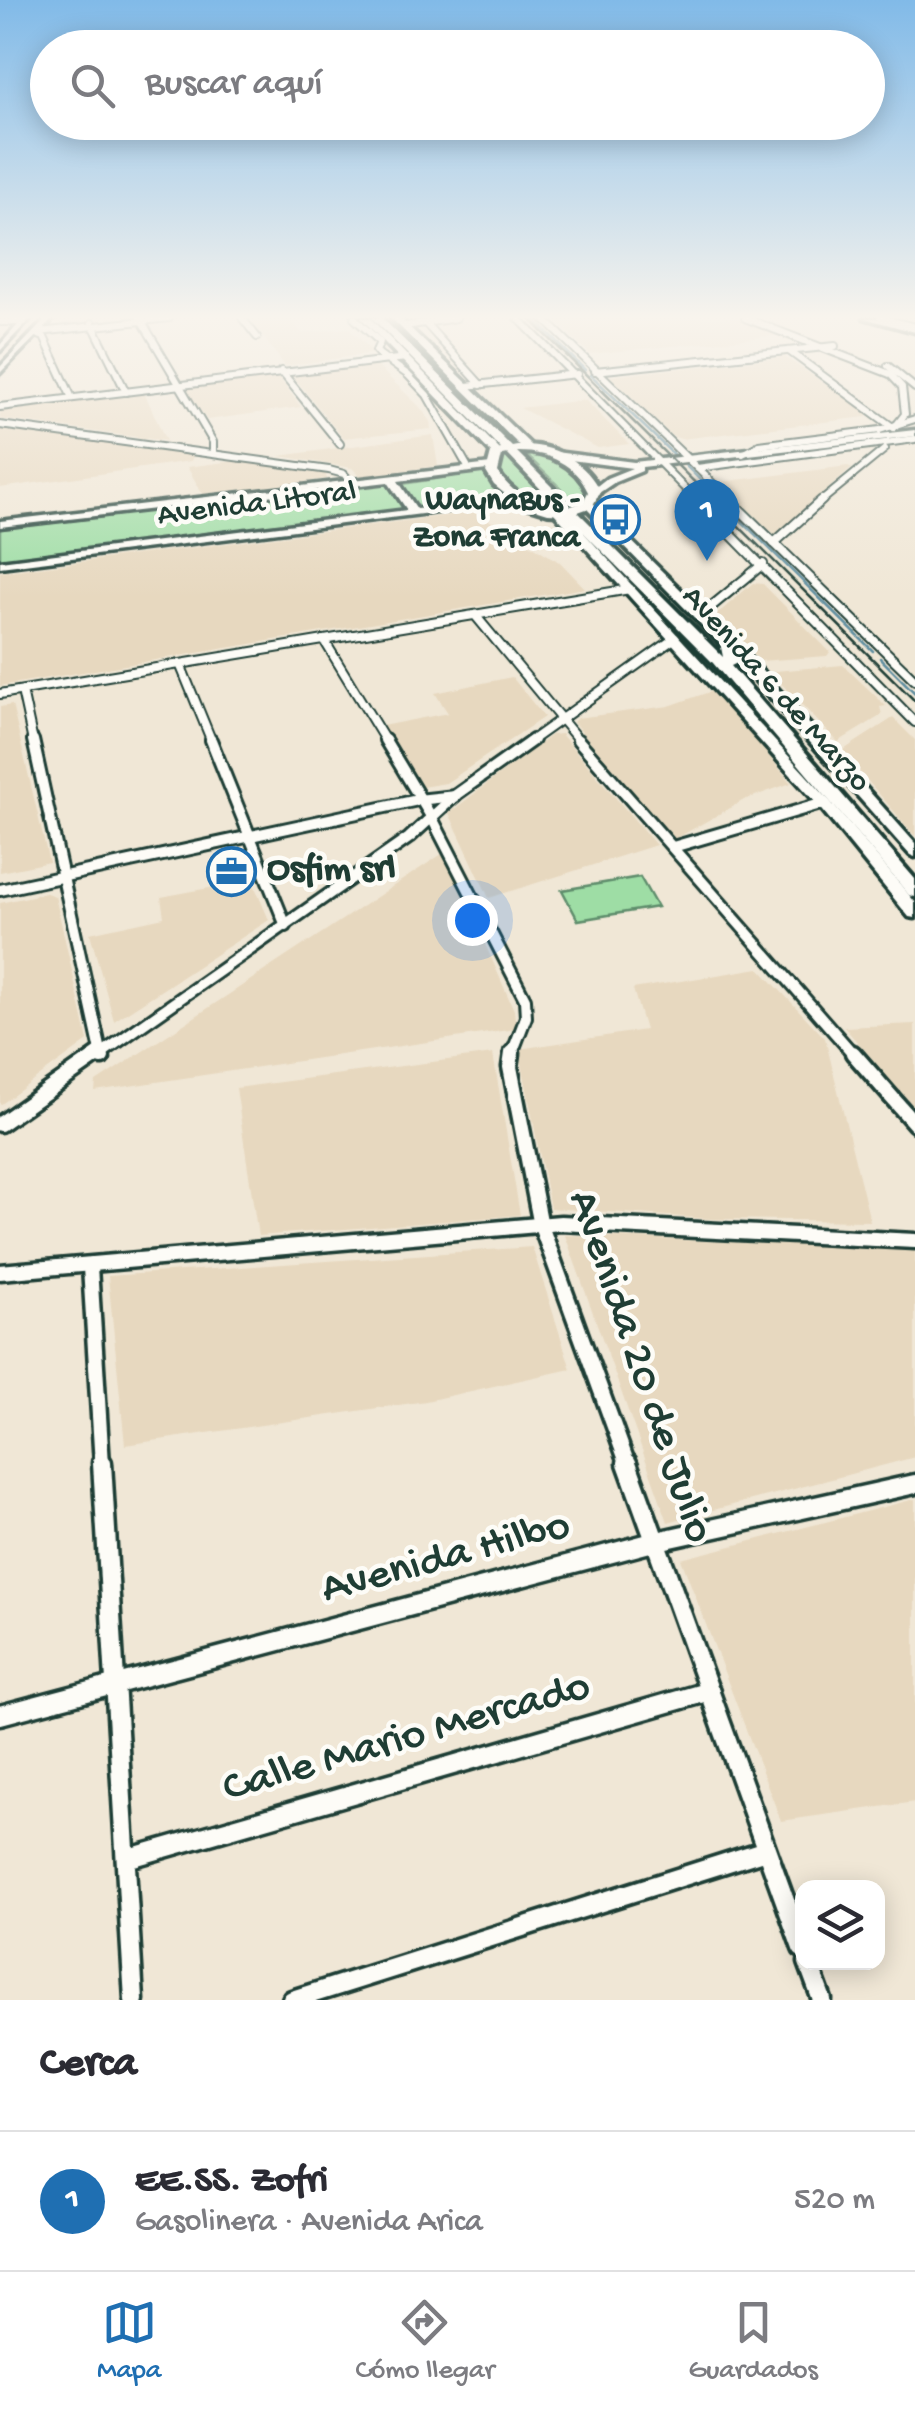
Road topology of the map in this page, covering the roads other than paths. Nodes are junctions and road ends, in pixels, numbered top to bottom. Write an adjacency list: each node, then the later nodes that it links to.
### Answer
1 (195, 411): 18 (street)
2 (314, 411): 15 (street)
3 (437, 411): 24 (street)
4 (466, 411): 17 (highway, Avenida 6 de Marzo)
5 (475, 411): 17 (highway, Avenida 6 de Marzo)
6 (484, 411): 17 (main road, Avenida 6 de Marzo)
7 (612, 411): 21 (street)
8 (638, 411): 22 (street)
9 (871, 411): 13 (street)
10 (904, 411): 13 (street)
11 (915, 419): 13 (street)
12 (0, 425): 18 (street)
13 (894, 428): 20 (street)
14 (915, 436): 16 (street); 20 (main road)
15 (340, 444)
16 (894, 445): 20 (street); 31 (street)
17 (512, 450): 19 (highway); 23 (highway); 28 (highway, Avenida 6 de Marzo)
18 (213, 454): 26 (street)
19 (555, 456): 21 (main road); 28 (highway)
20 (742, 457): 22 (main road)
21 (663, 463): 22 (main road); 28 (main road); 33 (street)
22 (693, 464): 31 (street)
23 (491, 467): 24 (main road, Avenida Litoral); 27 (highway)
24 (469, 469): 25 (main road, Avenida Litoral)
25 (391, 478): 26 (main road, Avenida Litoral); 29 (main road)
26 (351, 482): 30 (main road, Avenida Litoral)
27 (521, 499): 28 (highway); 29 (main road, Avenida Litoral)
28 (577, 506): 34 (main road, Avenida 6 de Marzo); 36 (main road, Avenida 6 de Marzo); 40 (highway, Avenida 6 de Marzo); 57 (highway, Avenida 6 de Marzo)
29 (414, 513): 32 (main road, Avenida Litoral)
30 (0, 524)
31 (774, 543): 42 (street)
32 (0, 564)
33 (763, 564): 36 (street); 46 (street)
34 (630, 588): 35 (street); 37 (main road, Avenida 6 de Marzo)
35 (475, 614): 38 (street); 45 (street)
36 (701, 615): 39 (main road, Avenida 6 de Marzo)
37 (676, 638): 45 (street); 49 (main road, Avenida 6 de Marzo)
38 (324, 640): 41 (street); 48 (street, Avenida 20 de Julio)
39 (727, 642): 40 (highway); 53 (main road, Avenida 6 de Marzo)
40 (732, 662): 54 (highway, Avenida 6 de Marzo)
41 (180, 664): 43 (street); 51 (street)
42 (915, 680)
43 (22, 691): 44 (street); 55 (street)
44 (0, 694)
45 (561, 720): 47 (street); 52 (street)
46 (915, 722)
47 (455, 796): 48 (street); 50 (street)
48 (418, 800): 50 (street, Avenida 20 de Julio); 51 (street)
49 (824, 803): 52 (street); 58 (main road, Avenida 6 de Marzo)
50 (432, 818): 59 (street); 63 (street, Avenida 20 de Julio)
51 (248, 838): 55 (street); 59 (street)
52 (673, 847): 62 (street)
53 (915, 852)
54 (915, 874)
55 (64, 876): 56 (street); 60 (street)
56 (0, 890)
57 (915, 891)
58 (915, 912)
59 (286, 926): 60 (street)
60 (102, 1056): 61 (street)
61 (0, 1124)
62 (915, 1124)
63 (541, 1226): 64 (street); 65 (street); 68 (street, Avenida 20 de Julio)
64 (915, 1241)
65 (90, 1267): 66 (street); 69 (street)
66 (0, 1272)
67 (915, 1484): 68 (street, Avenida Hilbo)
68 (657, 1540): 69 (street, Avenida Hilbo); 70 (street, Avenida 20 de Julio)
69 (115, 1687): 71 (street, Avenida Hilbo); 73 (street)
70 (710, 1691): 72 (street, Avenida 20 de Julio); 73 (street, Calle Mario Mercado)
71 (0, 1716)
72 (766, 1850): 74 (street, Avenida 20 de Julio); 77 (street)
73 (126, 1859): 76 (street)
74 (795, 1929)
75 (811, 1970): 78 (street)
76 (134, 2000)
77 (292, 2000)
78 (822, 2000)

